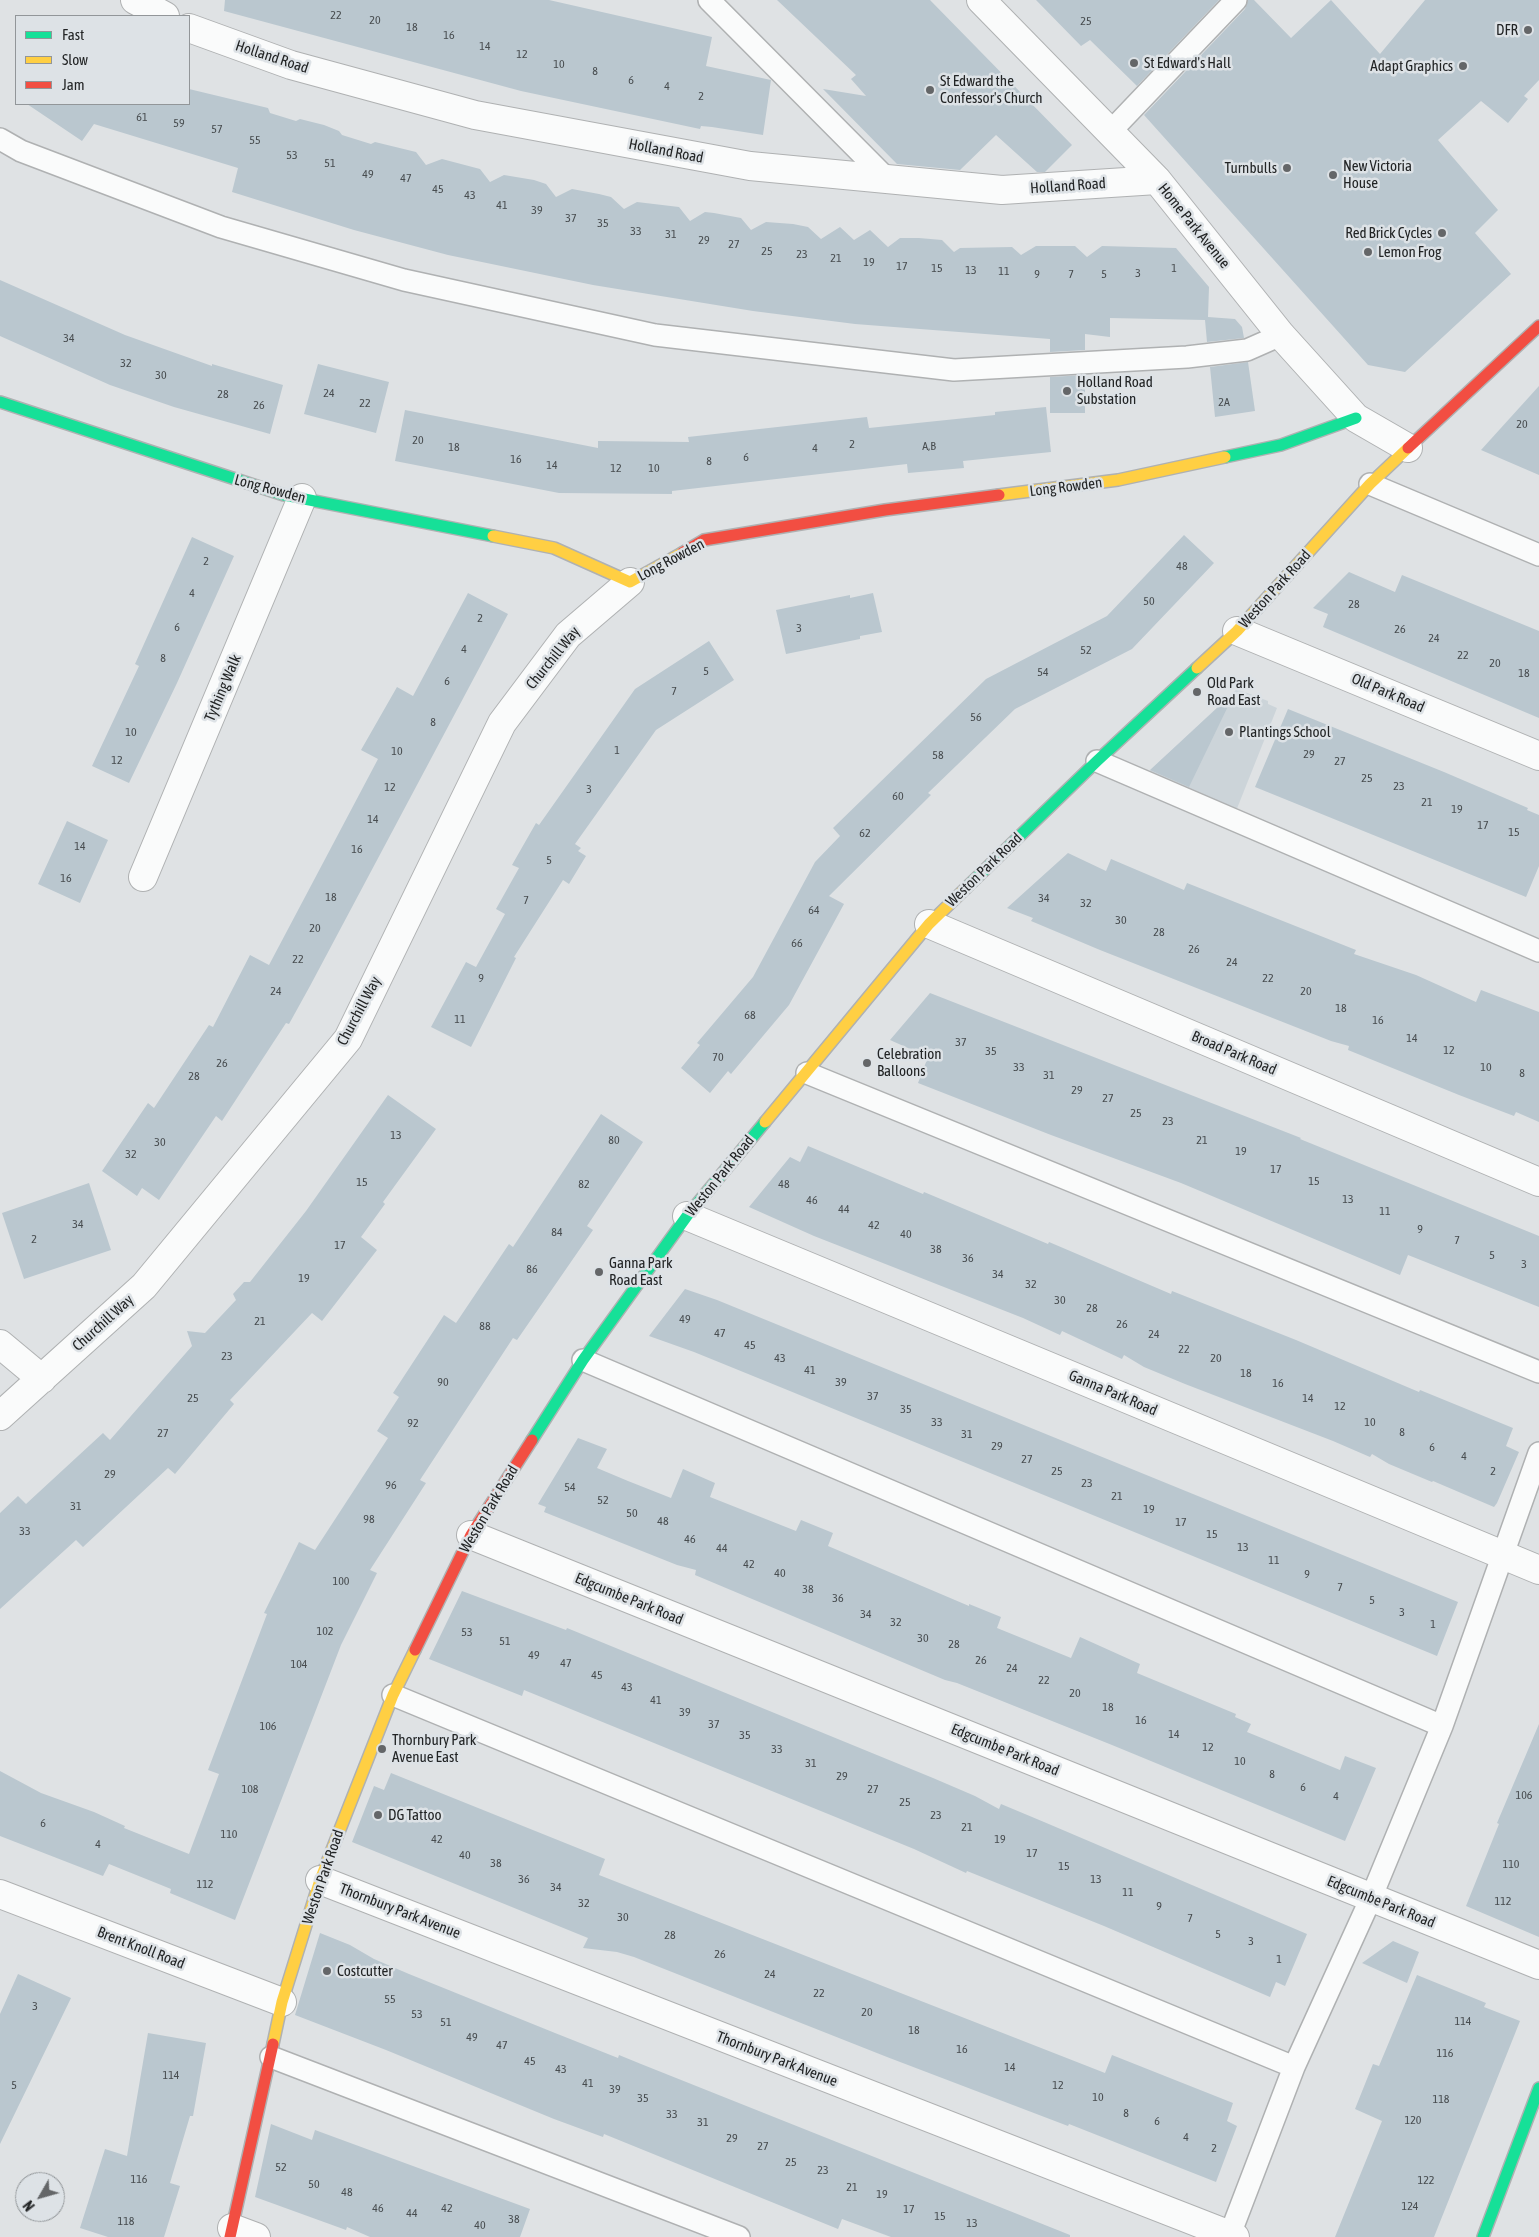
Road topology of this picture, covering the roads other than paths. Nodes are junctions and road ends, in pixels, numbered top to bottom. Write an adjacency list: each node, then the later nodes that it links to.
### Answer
1 (135, 0): 5 (street)
2 (709, 0): 9 (lane)
3 (981, 0): 7 (street, Home Park Avenue)
4 (1236, 0): 7 (lane)
5 (163, 15)
6 (190, 28): 9 (street, Holland Road)
7 (1110, 132): 10 (street, Home Park Avenue)
8 (0, 139): 12 (lane)
9 (887, 180): 10 (street, Holland Road)
10 (1157, 180): 12 (street, Home Park Avenue)
11 (1538, 329): 15 (street, Weston Park Road)
12 (1282, 335): 14 (street, Home Park Avenue)
13 (0, 402): 17 (street, Long Rowden)
14 (1356, 418): 15 (street, Home Park Avenue); 19 (street, Long Rowden)
15 (1408, 448): 16 (street, Weston Park Road)
16 (1370, 484): 18 (lane); 20 (street, Weston Park Road)
17 (302, 498): 19 (street, Long Rowden); 23 (street, Tything Walk)
18 (1539, 555)
19 (630, 582): 32 (street, Churchill Way)
20 (1237, 631): 21 (street, Old Park Road); 22 (street, Weston Park Road)
21 (1539, 756)
22 (1097, 761): 24 (street, Weston Park Road); 25 (lane)
23 (143, 877)
24 (929, 924): 26 (street, Weston Park Road); 27 (street, Broad Park Road)
25 (1539, 951)
26 (807, 1074): 28 (street, Weston Park Road); 31 (lane)
27 (1539, 1182)
28 (687, 1216): 30 (street, Weston Park Road); 36 (street, Ganna Park Road)
29 (0, 1344): 32 (street)
30 (583, 1360): 35 (street, Weston Park Road); 39 (lane)
31 (1539, 1372)
32 (42, 1379): 33 (street, Churchill Way)
33 (0, 1416)
34 (1539, 1454): 36 (lane)
35 (471, 1535): 38 (street, Weston Park Road); 42 (street, Edgcumbe Park Road)
36 (1504, 1556): 37 (street, Ganna Park Road); 39 (lane)
37 (1539, 1570)
38 (393, 1695): 40 (street, Weston Park Road); 46 (lane)
39 (1442, 1726): 42 (lane)
40 (320, 1880): 44 (street, Weston Park Road); 49 (street, Thornbury Park Avenue)
41 (0, 1894): 44 (street, Brent Knoll Road)
42 (1371, 1898): 43 (street, Edgcumbe Park Road); 46 (lane)
43 (1539, 1965)
44 (282, 2002): 45 (street, Weston Park Road)
45 (271, 2057): 48 (street, Weston Park Road); 50 (lane)
46 (1294, 2067): 49 (lane)
47 (1539, 2088): 51 (street)
48 (239, 2234)
49 (1231, 2236)
50 (739, 2237)
51 (1483, 2237)

